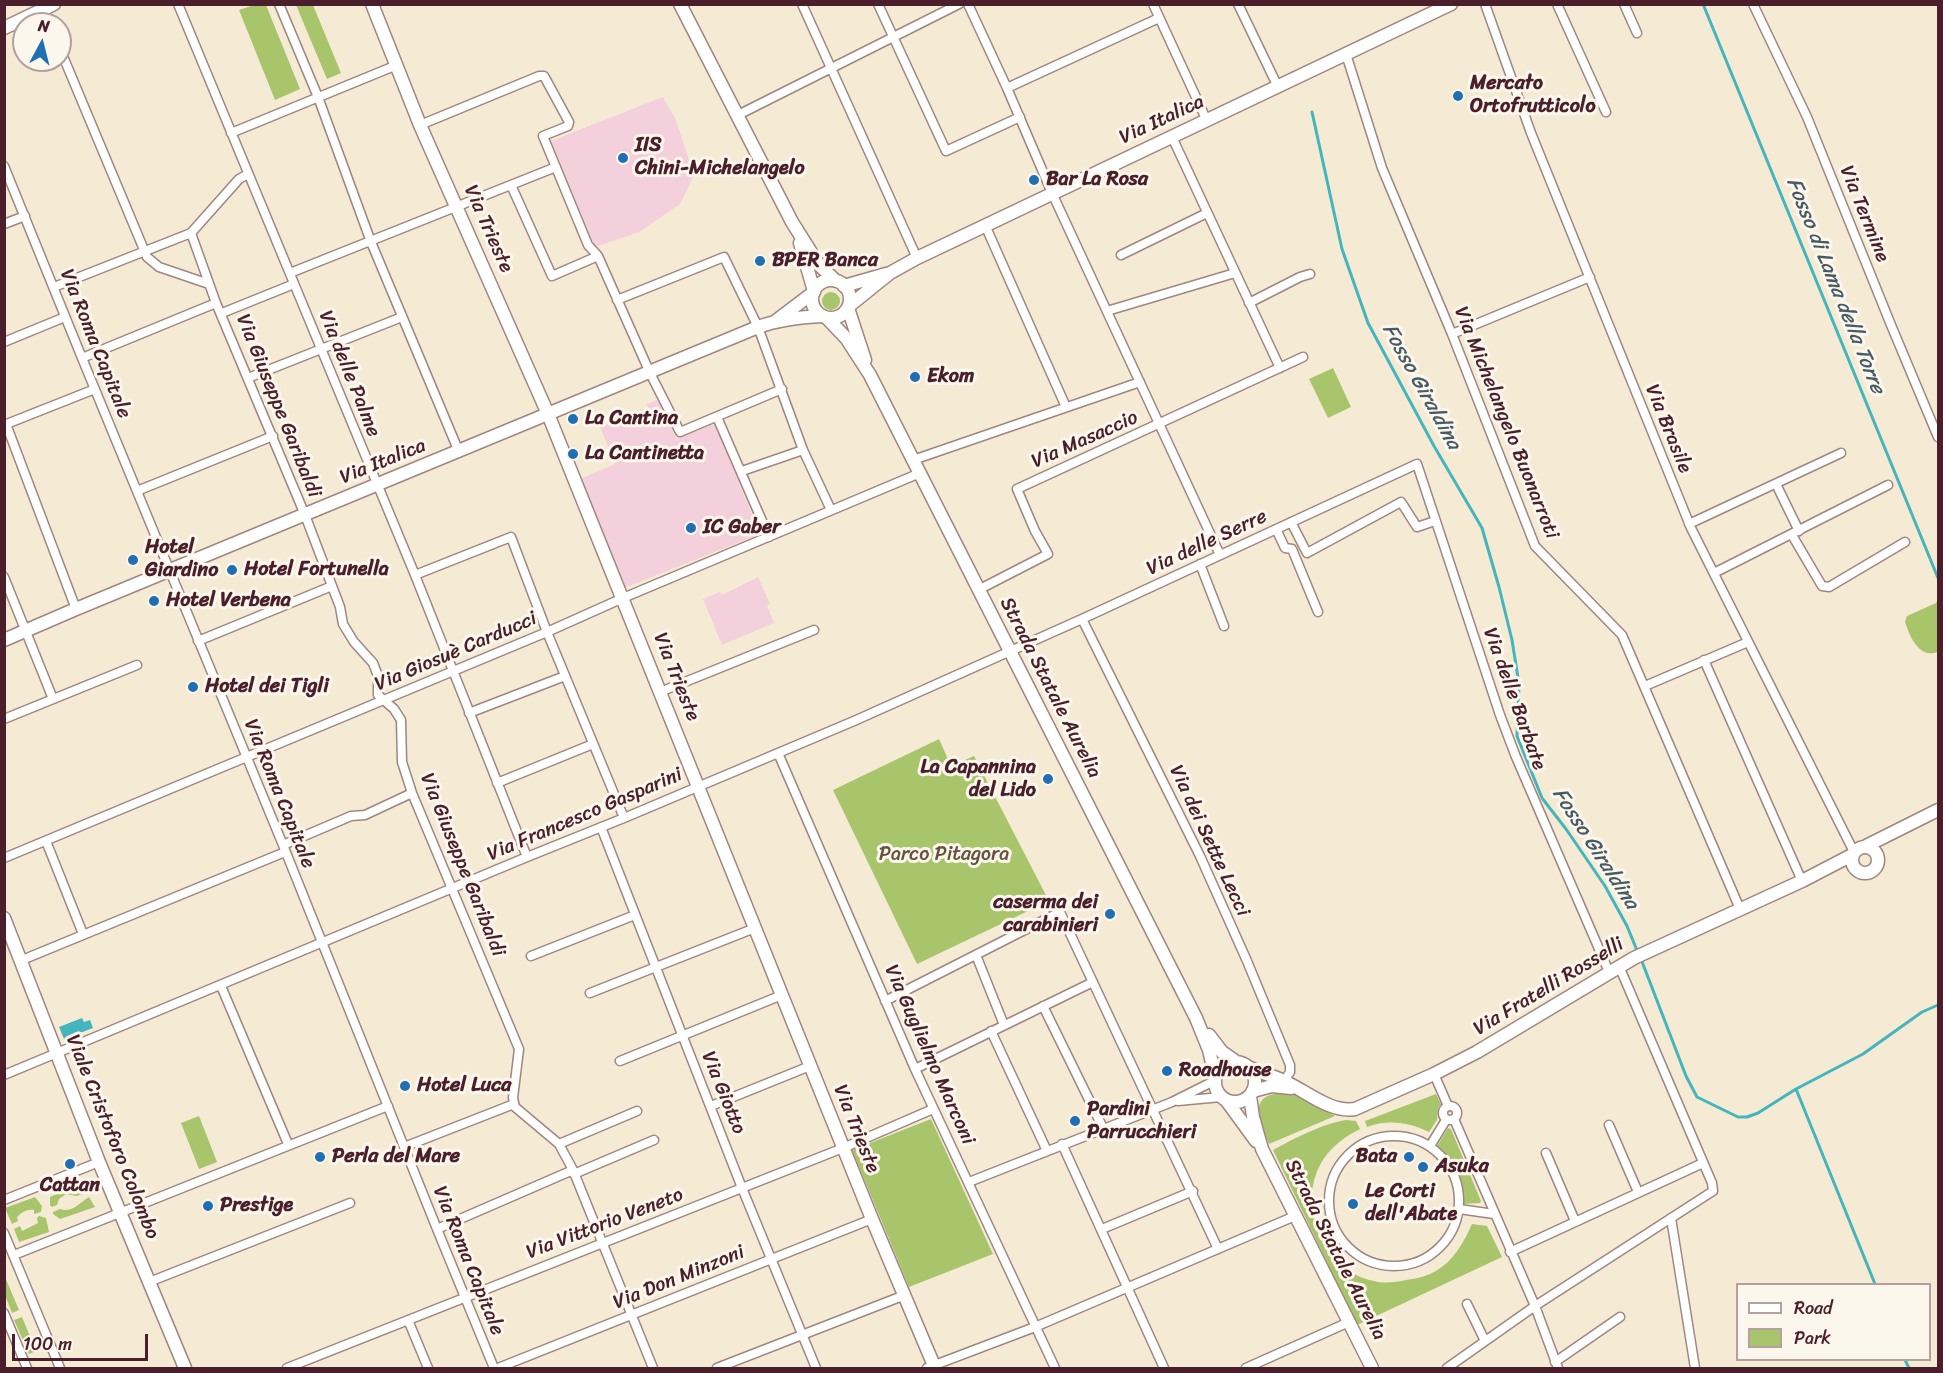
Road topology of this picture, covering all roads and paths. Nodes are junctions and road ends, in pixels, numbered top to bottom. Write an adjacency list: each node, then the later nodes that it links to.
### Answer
1 (178, 4): 33 (street, Via delle Palme)
2 (279, 4): 27 (street)
3 (372, 4): 22 (main road, Via Trieste)
4 (680, 4): 29 (main road)
5 (802, 4): 23 (street)
6 (878, 4): 20 (street)
7 (959, 4): 20 (street)
8 (968, 4): 26 (street)
9 (1153, 4): 17 (street)
10 (1238, 4): 25 (street)
11 (1451, 4): 21 (main road, Via Italica)
12 (1485, 4): 56 (street, Via Brasile)
13 (1557, 4): 28 (street)
14 (1624, 4): 19 (street)
15 (1753, 4): 91 (street, Via Termine)
16 (46, 6): 18 (main road)
17 (1159, 18): 26 (street); 31 (street)
18 (4, 28)
19 (1637, 33)
20 (893, 36): 23 (street); 30 (street)
21 (1346, 54): 25 (main road, Via Italica); 73 (street, Via Michelangelo Buonarroti)
22 (397, 64): 27 (street); 32 (main road, Via Trieste)
23 (831, 68): 29 (street); 51 (street)
24 (70, 72): 48 (street)
25 (1278, 87): 31 (main road, Via Italica)
26 (1007, 88): 30 (street)
27 (318, 97): 33 (street); 47 (street)
28 (1606, 112)
29 (738, 116): 43 (main road)
30 (1020, 117): 39 (street)
31 (1207, 121): 34 (main road, Via Italica)
32 (420, 124): 36 (street); 40 (main road, Via Trieste)
33 (231, 134): 37 (street, Via delle Palme)
34 (1172, 136): 39 (main road, Via Italica); 41 (street)
35 (4, 166): 42 (street, Via Roma Capitale)
36 (556, 167): 38 (street); 50 (street)
37 (248, 174): 46 (street); 52 (street, Via delle Palme)
38 (512, 185): 40 (street); 50 (street)
39 (1052, 193): 45 (main road, Via Italica); 66 (street)
40 (458, 207): 47 (street); 86 (main road, Via Trieste)
41 (1208, 213): 49 (street); 54 (street)
42 (25, 216): 44 (street); 60 (street, Via Roma Capitale)
43 (792, 222): 59 (main road); 61 (main road)
44 (4, 224)
45 (985, 225): 51 (main road, Via Italica); 85 (street)
46 (191, 233): 48 (street); 57 (street, Via Giuseppe Garibaldi)
47 (371, 242): 52 (street); 69 (street)
48 (145, 252): 57 (street); 60 (street)
49 (1121, 255)
50 (598, 256): 62 (street)
51 (917, 258): 53 (main road, Via Italica)
52 (290, 273): 58 (street, Via delle Palme)
53 (890, 273): 59 (main road, Via Italica); 65 (main road, Via Italica)
54 (1235, 273): 64 (street); 66 (street)
55 (1310, 274): 64 (street)
56 (1590, 278): 73 (street); 107 (street, Via Brasile)
57 (209, 284): 63 (street, Via Giuseppe Garibaldi)
58 (294, 284): 67 (street); 75 (street, Via delle Palme)
59 (840, 284): 61 (main road); 65 (main road)
60 (54, 287): 68 (street, Via Roma Capitale)
61 (814, 292): 70 (main road); 71 (main road, Via Italica)
62 (617, 300): 72 (street); 79 (street)
63 (216, 303): 67 (street, Via Giuseppe Garibaldi); 77 (street)
64 (1250, 303): 78 (street)
65 (848, 307): 70 (main road); 80 (main road, Strada Statale Aurelia)
66 (1107, 311): 82 (street)
67 (222, 313): 81 (street, Via Giuseppe Garibaldi)
68 (65, 317): 74 (street); 77 (street, Via Roma Capitale)
69 (402, 317): 75 (street); 93 (street)
70 (825, 317): 71 (main road, Via Italica); 80 (main road, Strada Statale Aurelia)
71 (776, 321): 72 (main road, Via Italica)
72 (758, 327): 79 (main road, Via Italica); 84 (street)
73 (1452, 334): 136 (street, Via Michelangelo Buonarroti)
74 (4, 342)
75 (322, 349): 81 (street); 100 (street, Via delle Palme)
76 (1303, 357): 78 (street, Via Masaccio)
77 (82, 358): 83 (street, Via Roma Capitale)
78 (1280, 368): 88 (street, Via Masaccio)
79 (650, 373): 86 (main road, Via Italica); 87 (street)
80 (870, 375): 95 (main road, Strada Statale Aurelia)
81 (248, 378): 90 (street, Via Giuseppe Garibaldi)
82 (1140, 382): 85 (street); 88 (street)
83 (94, 389): 89 (street); 102 (street, Via Roma Capitale)
84 (782, 389): 87 (street); 92 (street)
85 (1066, 407): 95 (street)
86 (548, 414): 93 (main road, Via Italica); 120 (main road, Via Trieste)
87 (717, 417): 97 (street)
88 (1159, 424): 112 (street); 119 (street, Via Masaccio)
89 (5, 425): 121 (street)
90 (273, 436): 102 (street); 104 (street, Via Giuseppe Garibaldi)
91 (1938, 437)
92 (803, 450): 97 (street); 103 (street)
93 (459, 452): 100 (main road, Via Italica)
94 (1841, 453): 99 (street)
95 (913, 460): 98 (main road, Strada Statale Aurelia)
96 (1417, 464): 105 (street, Via delle Barbate); 106 (street, Via delle Serre)
97 (742, 471): 110 (street)
98 (920, 473): 103 (street, Via Giosuè Carducci); 119 (main road, Strada Statale Aurelia)
99 (1776, 484): 107 (street); 109 (street)
100 (376, 485): 104 (main road, Via Italica); 116 (street, Via delle Palme)
101 (1888, 485): 109 (street)
102 (137, 491): 114 (street, Via Roma Capitale)
103 (831, 510): 110 (street, Via Giosuè Carducci)
104 (305, 515): 114 (main road, Via Italica); 118 (street, Via Giuseppe Garibaldi)
105 (1435, 521): 106 (street); 171 (street, Via delle Barbate)
106 (1291, 522): 108 (street, Via delle Serre)
107 (1689, 524): 115 (street, Via Brasile)
108 (1276, 529): 112 (street, Via delle Serre); 122 (street)
109 (1795, 533): 111 (street); 115 (street)
110 (767, 538): 120 (street, Via Giosuè Carducci)
111 (1905, 542)
112 (1220, 555): 113 (street, Via delle Serre)
113 (1200, 564): 123 (street, Via delle Serre); 124 (street)
114 (170, 572): 121 (main road, Via Italica); 129 (street, Via Roma Capitale)
115 (1714, 573): 130 (street, Via Brasile)
116 (415, 575): 127 (street); 134 (street, Via delle Palme)
117 (4, 577): 126 (street)
118 (332, 586): 129 (street); 139 (street, Via Giuseppe Garibaldi)
119 (978, 590): 131 (main road, Strada Statale Aurelia)
120 (623, 598): 127 (street, Via Giosuè Carducci); 137 (main road, Via Trieste)
121 (76, 609): 126 (main road, Via Italica)
122 (1318, 612)
123 (1082, 619): 131 (street, Via delle Serre); 191 (street, Via dei Sette Lecci)
124 (1224, 626)
125 (814, 630): 137 (street)
126 (26, 631): 128 (main road, Via Italica); 138 (street)
127 (547, 632): 134 (street, Via Giosuè Carducci); 135 (street)
128 (4, 640)
129 (198, 641): 144 (street, Via Roma Capitale)
130 (1748, 642): 132 (street); 154 (street, Via Brasile)
131 (1011, 651): 143 (street, Via Francesco Gasparini); 178 (main road, Strada Statale Aurelia)
132 (1704, 660): 136 (street); 159 (street)
133 (136, 665): 138 (street)
134 (453, 671): 139 (street, Via Giosuè Carducci); 140 (street, Via delle Palme)
135 (565, 675): 140 (street); 142 (street)
136 (1645, 686): 161 (street, Via Michelangelo Buonarroti)
137 (660, 692): 146 (main road, Via Trieste)
138 (53, 699): 141 (street)
139 (383, 700): 144 (street, Via Giosuè Carducci); 147 (street, Via Giuseppe Garibaldi)
140 (469, 713): 145 (street, Via delle Palme)
141 (4, 718)
142 (593, 744): 145 (street); 149 (street)
143 (778, 753): 146 (street, Via Francesco Gasparini); 176 (street, Via Guglielmo Marconi)
144 (247, 757): 152 (street, Via Giosuè Carducci); 153 (street, Via Roma Capitale)
145 (497, 783): 156 (street, Via delle Palme)
146 (699, 785): 149 (street, Via Francesco Gasparini); 164 (main road, Via Trieste)
147 (412, 793): 153 (street); 160 (street, Via Giuseppe Garibaldi)
148 (1938, 810): 150 (main road)
149 (624, 818): 151 (street, Via Francesco Gasparini)
150 (1915, 822): 154 (main road); 155 (main road)
151 (602, 827): 156 (street, Via Francesco Gasparini); 162 (street, Via Giotto)
152 (46, 841): 157 (street, Via Giosuè Carducci); 165 (street)
153 (284, 848): 165 (street); 166 (street, Via Roma Capitale)
154 (1857, 851): 155 (main road); 158 (main road); 159 (main road)
155 (1878, 856): 158 (main road)
156 (527, 857): 160 (street, Via Francesco Gasparini)
157 (4, 858)
158 (1858, 872): 159 (main road)
159 (1808, 878): 161 (main road, Via Fratelli Rosselli)
160 (453, 888): 166 (street, Via Francesco Gasparini); 196 (street, Via Giuseppe Garibaldi)
161 (1740, 909): 171 (main road, Via Fratelli Rosselli)
162 (635, 915): 168 (street); 170 (street, Via Giotto)
163 (4, 918): 169 (main road, Viale Cristoforo Colombo)
164 (755, 928): 170 (street); 175 (main road, Via Trieste)
165 (83, 934): 169 (street)
166 (322, 943): 173 (street, Via Francesco Gasparini); 197 (street, Via Roma Capitale)
167 (976, 955): 172 (street); 176 (street); 179 (street)
168 (531, 956)
169 (22, 960): 182 (main road, Viale Cristoforo Colombo)
170 (655, 967): 174 (street); 181 (street, Via Giotto)
171 (1614, 969): 188 (main road, Via Fratelli Rosselli); 216 (street, Via delle Barbate)
172 (1093, 982): 177 (street); 199 (street)
173 (221, 986): 182 (street, Via Francesco Gasparini); 206 (street)
174 (590, 993)
175 (782, 995): 181 (street); 185 (main road, Via Trieste)
176 (885, 1001): 187 (street, Via Guglielmo Marconi)
177 (1043, 1006): 179 (street); 204 (street)
178 (1196, 1018): 184 (main road, Strada Statale Aurelia); 190 (main road, Strada Statale Aurelia)
179 (1004, 1025): 180 (street)
180 (991, 1031): 187 (street); 213 (street)
181 (683, 1036): 183 (street); 198 (street, Via Giotto)
182 (57, 1053): 189 (street, Via Francesco Gasparini); 215 (main road, Viale Cristoforo Colombo)
183 (620, 1061)
184 (1235, 1062): 186 (main road); 190 (main road)
185 (810, 1066): 198 (street); 211 (main road, Via Trieste)
186 (1250, 1068): 191 (main road, Via Fratelli Rosselli); 193 (main road)
187 (915, 1069): 200 (street, Via Guglielmo Marconi)
188 (1434, 1074): 192 (main road, Via Fratelli Rosselli); 202 (street)
189 (4, 1075)
190 (1215, 1078): 194 (main road); 195 (street)
191 (1284, 1081): 192 (main road, Via Fratelli Rosselli)
192 (1304, 1091): 193 (main road, Via Fratelli Rosselli)
193 (1251, 1094): 194 (main road); 212 (main road, Strada Statale Aurelia)
194 (1223, 1099): 195 (street); 212 (main road, Strada Statale Aurelia)
195 (1172, 1102): 199 (street)
196 (513, 1104): 207 (street); 210 (street)
197 (388, 1106): 206 (street); 210 (street, Via Roma Capitale)
198 (711, 1107): 219 (street, Via Giotto)
199 (1153, 1108): 204 (street); 220 (street)
200 (933, 1109): 211 (street, Via Vittorio Veneto); 218 (street, Via Guglielmo Marconi)
201 (636, 1111): 207 (street)
202 (1450, 1119): 209 (street); 226 (street)
203 (1609, 1125): 221 (street)
204 (1103, 1128): 208 (street)
205 (654, 1140): 217 (street)
206 (288, 1144): 225 (street)
207 (559, 1144): 217 (street)
208 (1062, 1144): 213 (street); 232 (street)
209 (1430, 1146): 224 (street); 224 (street)
210 (404, 1147): 231 (street, Via Roma Capitale)
211 (843, 1148): 219 (street, Via Vittorio Veneto); 229 (main road, Via Trieste)
212 (1262, 1149): 227 (main road, Strada Statale Aurelia)
213 (1047, 1150): 218 (street)
214 (1546, 1153): 230 (street)
215 (99, 1162): 222 (street); 225 (main road, Viale Cristoforo Colombo)
216 (1703, 1162): 221 (street); 228 (street, Via delle Barbate)
217 (573, 1172): 231 (street); 234 (street)
218 (969, 1182): 250 (street, Via Guglielmo Marconi)
219 (742, 1188): 234 (street, Via Vittorio Veneto); 238 (street, Via Giotto)
220 (1192, 1191): 232 (street); 235 (street)
221 (1638, 1191): 230 (street)
222 (4, 1200)
223 (350, 1203): 239 (street)
224 (1459, 1209): 226 (street)
225 (120, 1212): 237 (street); 239 (main road, Viale Cristoforo Colombo)
226 (1494, 1214): 236 (street)
227 (1296, 1216): 235 (street); 249 (main road, Strada Statale Aurelia)
228 (1671, 1218): 244 (street); 269 (street)
229 (872, 1219): 238 (street, Via Don Minzoni); 241 (main road, Via Trieste)
230 (1575, 1221): 236 (street)
231 (436, 1229): 242 (street, Via Roma Capitale)
232 (1102, 1229): 240 (street)
233 (4, 1233): 237 (street)
234 (602, 1242): 242 (street, Via Vittorio Veneto); 246 (street)
235 (1218, 1249): 240 (street)
236 (1510, 1252): 244 (street)
237 (14, 1255): 255 (street)
238 (771, 1259): 246 (street, Via Don Minzoni); 251 (street, Via Giotto)
239 (149, 1282): 256 (main road, Viale Cristoforo Colombo)
240 (1129, 1288): 250 (street); 265 (street)
241 (905, 1295): 251 (street); 263 (main road, Via Trieste)
242 (464, 1298): 248 (street, Via Vittorio Veneto); 259 (street, Via Roma Capitale)
243 (1467, 1304): 252 (street)
244 (1535, 1306): 252 (street); 253 (street)
245 (4, 1313): 254 (street)
246 (632, 1315): 259 (street, Via Don Minzoni); 260 (street)
247 (1620, 1317): 253 (street)
248 (408, 1320): 257 (street, Via Vittorio Veneto); 258 (street)
249 (1348, 1322): 266 (street); 267 (main road, Strada Statale Aurelia)
250 (1035, 1327): 263 (street); 264 (street, Via Guglielmo Marconi)
251 (802, 1335): 261 (street); 262 (street, Via Giotto)
252 (1485, 1341): 268 (street)
253 (1557, 1365)
254 (27, 1368)
255 (60, 1368)
256 (185, 1368)
257 (287, 1368)
258 (428, 1368)
259 (496, 1368)
260 (653, 1368)
261 (717, 1368)
262 (816, 1368)
263 (932, 1368)
264 (1055, 1368)
265 (1164, 1368)
266 (1246, 1368)
267 (1372, 1368)
268 (1447, 1368)
269 (1695, 1368)

